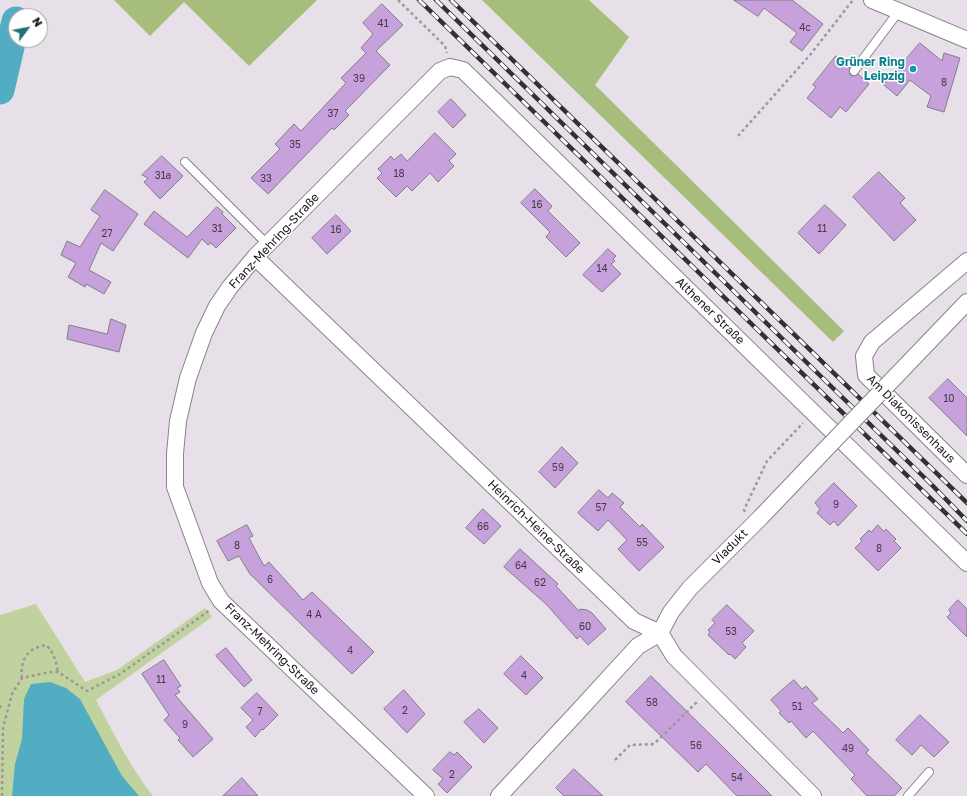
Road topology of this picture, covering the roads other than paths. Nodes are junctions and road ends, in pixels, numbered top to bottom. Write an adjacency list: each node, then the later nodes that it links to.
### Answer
1 (872, 0): 2 (street)
2 (899, 11): 3 (street); 5 (lane)
3 (967, 40)
4 (450, 67): 7 (street, Franz-Mehring-Straße); 12 (street, Althener Straße)
5 (854, 71)
6 (186, 162): 7 (lane)
7 (268, 245): 8 (street, Franz-Mehring-Straße)
8 (255, 257): 13 (street, Heinrich-Heine-Straße); 15 (street, Franz-Mehring-Straße)
9 (967, 261): 11 (street, Am Diakonissenhaus)
10 (967, 302): 13 (street, Viadukt, bridge)
11 (967, 475)
12 (967, 562)
13 (660, 633): 16 (street); 17 (street)
14 (929, 772): 18 (lane)
15 (426, 796)
16 (500, 796)
17 (813, 796)
18 (908, 796)

